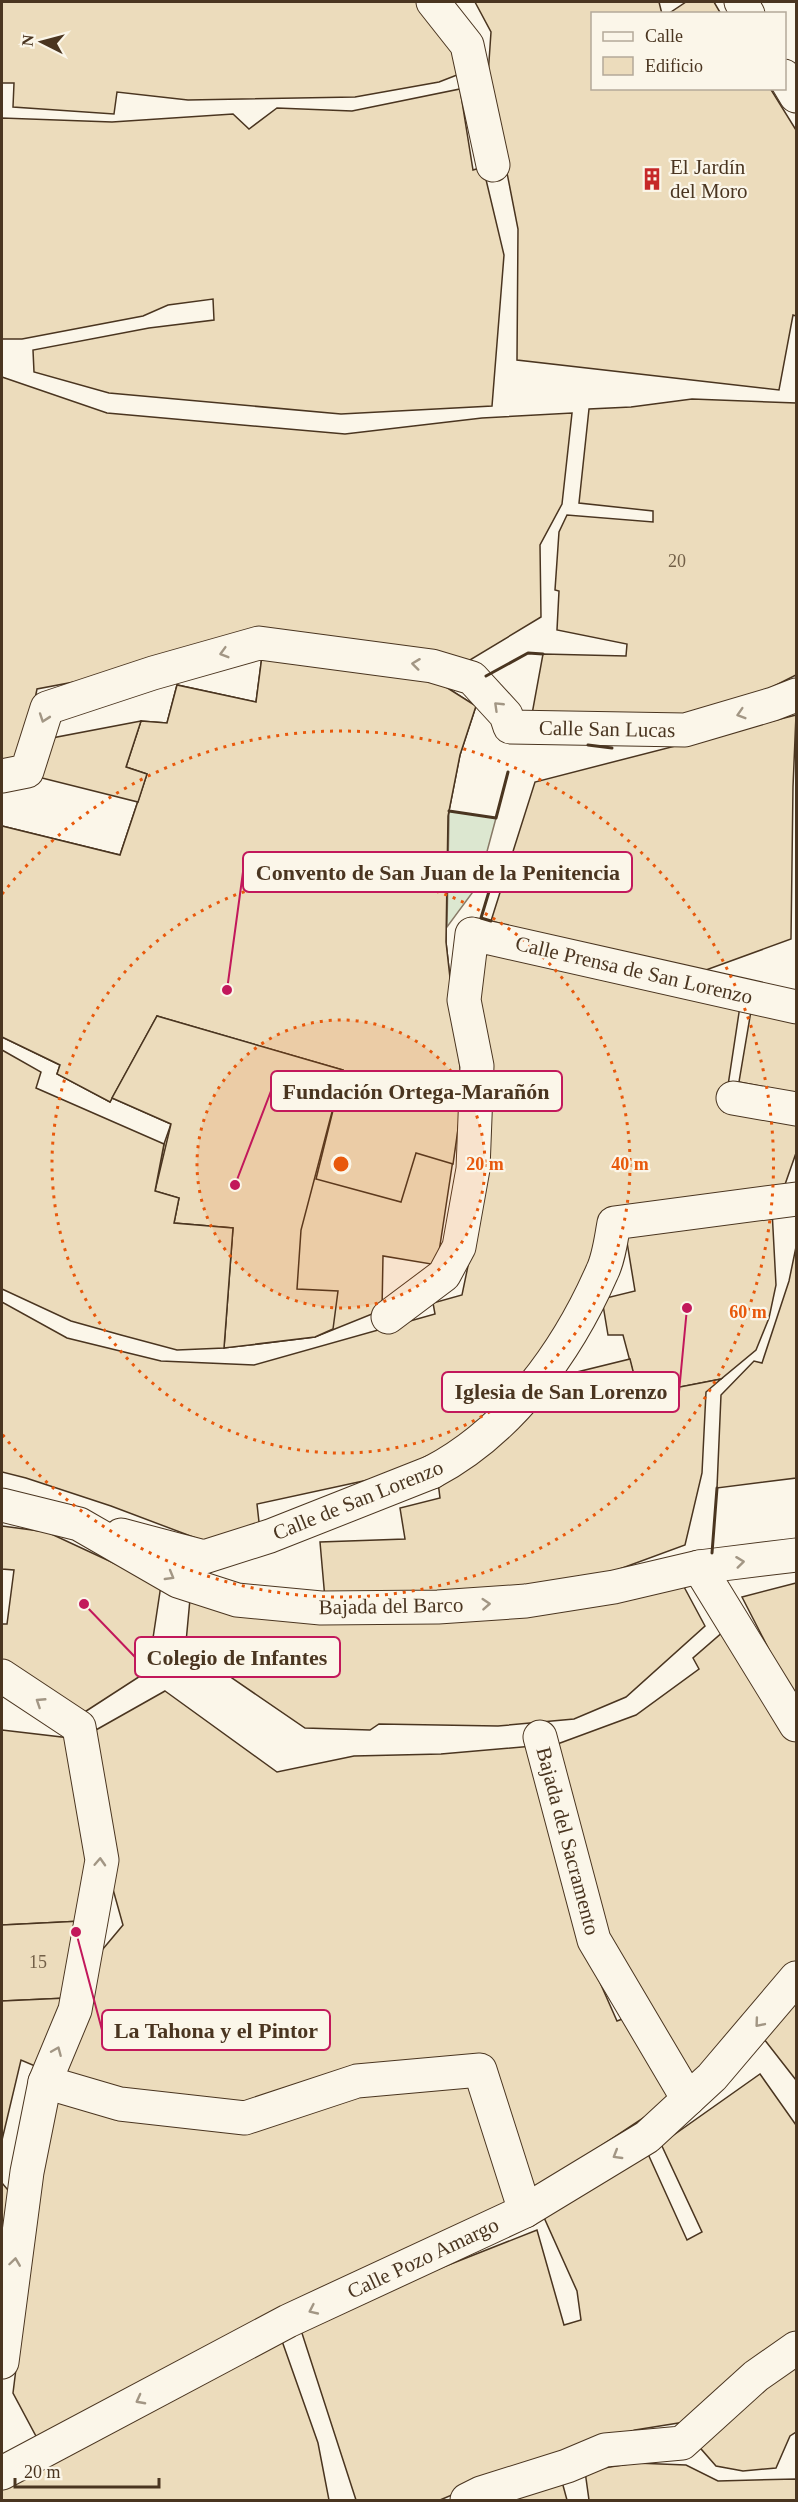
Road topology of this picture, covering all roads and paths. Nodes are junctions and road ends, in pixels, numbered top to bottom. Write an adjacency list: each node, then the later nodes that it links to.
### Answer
1 (433, 2): 4 (street)
2 (786, 79): 3 (street)
3 (796, 96)
4 (492, 165)
5 (796, 695): 6 (street, Calle San Lucas, one-way to 6)
6 (2, 776)
7 (796, 1007): 11 (street, Calle Prensa de San Lorenzo)
8 (733, 1098): 9 (street)
9 (796, 1109)
10 (796, 1199): 13 (street, Calle de San Lorenzo)
11 (388, 1317)
12 (2, 1505): 13 (street, Bajada del Barco)
13 (79, 1524): 15 (street, Bajada del Barco, one-way to 15)
14 (796, 1555): 15 (street, Bajada del Barco, one-way to 14)
15 (699, 1567): 17 (street)
16 (2, 1676): 20 (street, one-way to 16)
17 (796, 1725)
18 (540, 1737): 21 (street, Bajada del Sacramento)
19 (796, 1978): 21 (street, Calle Pozo Amargo, one-way to 21)
20 (45, 2082): 22 (street); 24 (street, one-way to 20)
21 (688, 2100): 22 (street, Calle Pozo Amargo, one-way to 22)
22 (525, 2211): 25 (street, Calle Pozo Amargo, one-way to 25)
23 (796, 2348): 26 (street)
24 (2, 2362)
25 (2, 2473)
26 (466, 2500)

